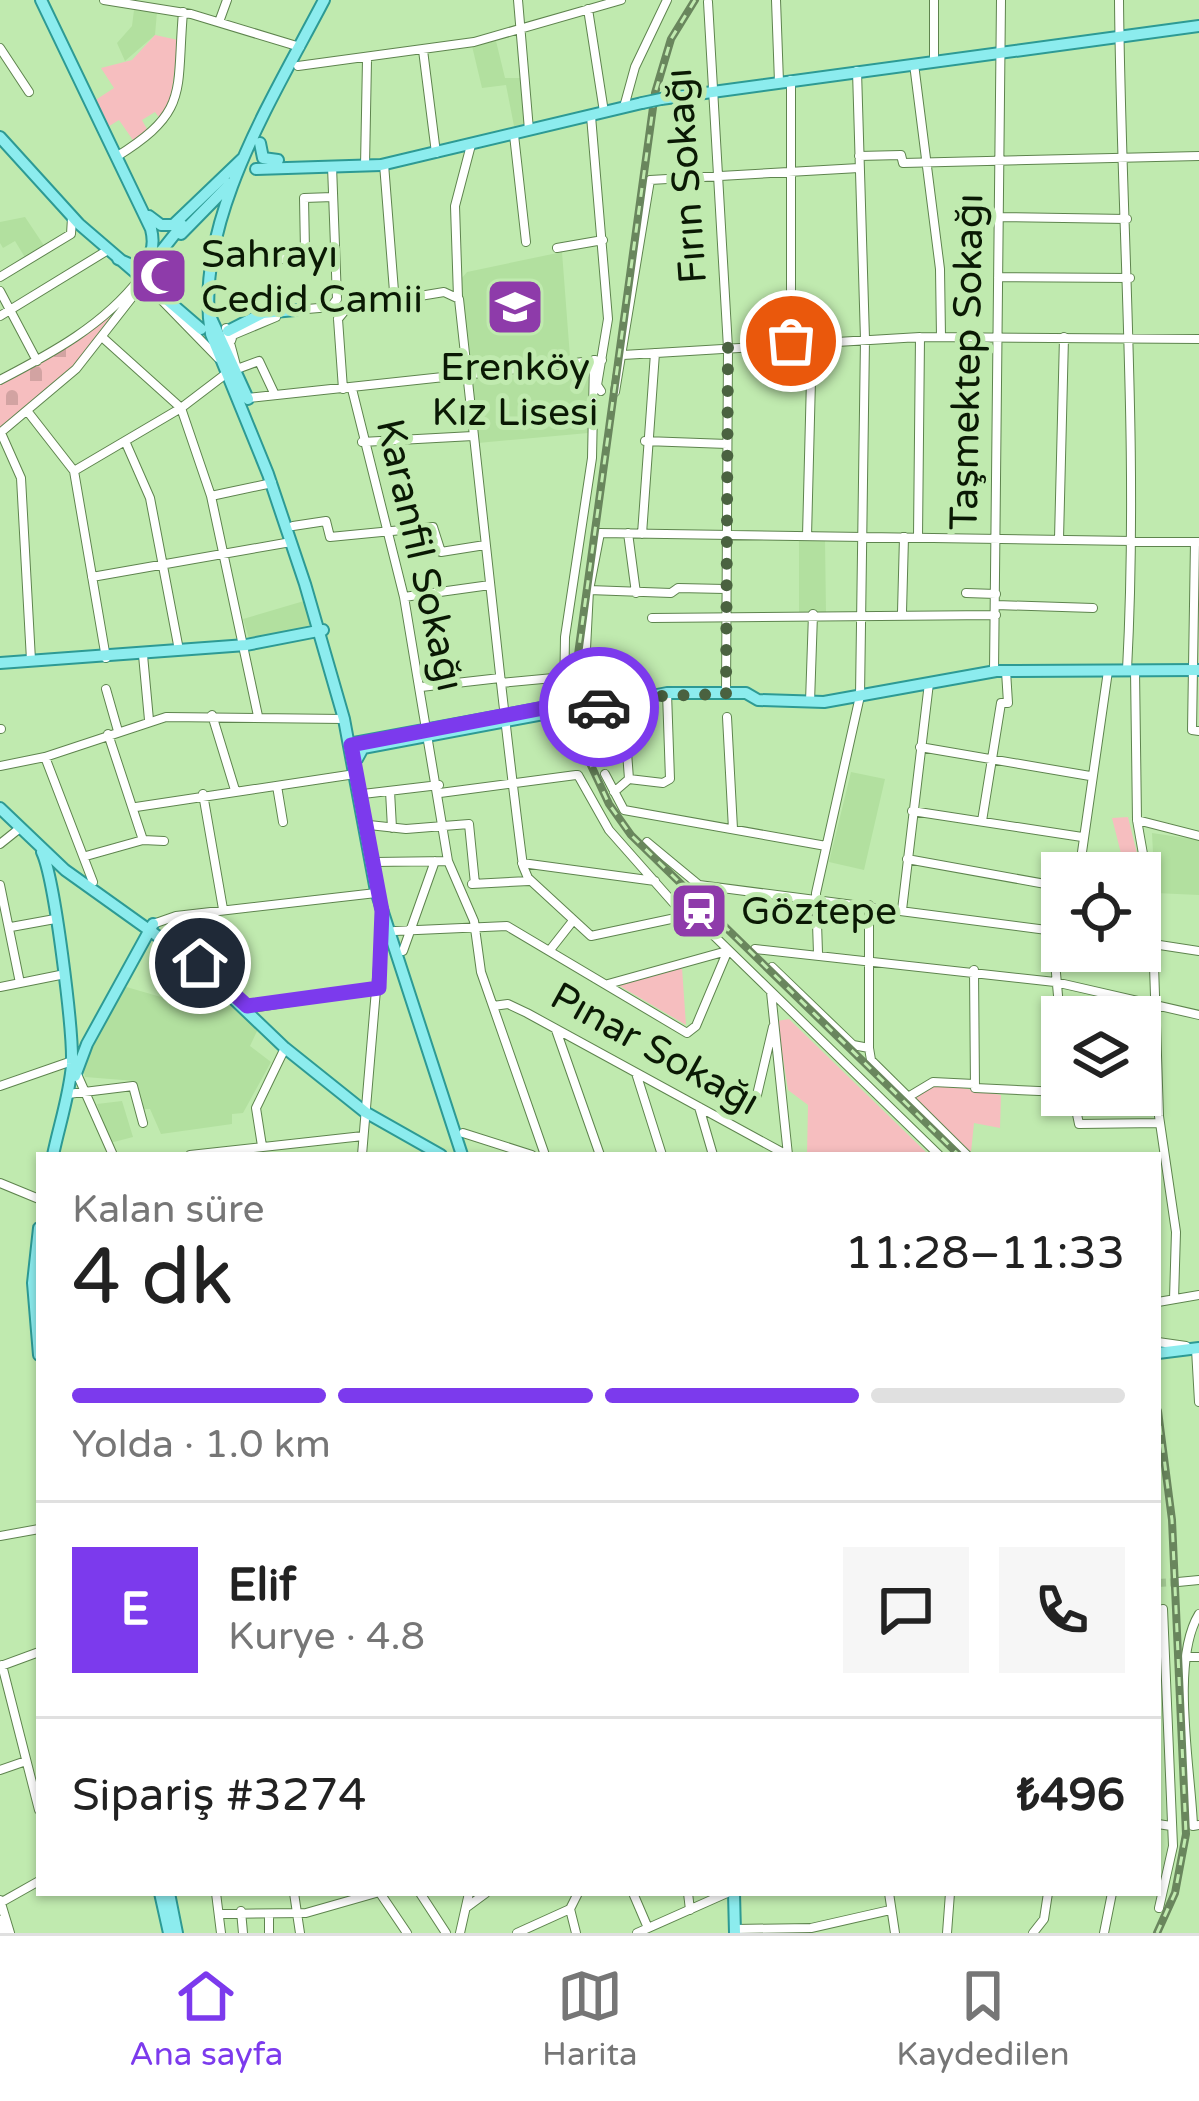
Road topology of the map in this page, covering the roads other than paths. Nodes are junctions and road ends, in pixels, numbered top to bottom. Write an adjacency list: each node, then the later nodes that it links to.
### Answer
1 (104, 0): 13 (street)
2 (227, 0): 16 (street)
3 (327, 0): 20 (main road); 27 (main road)
4 (518, 0): 18 (street)
5 (621, 0): 14 (street)
6 (667, 0): 32 (street)
7 (776, 0): 29 (street)
8 (934, 0): 25 (street)
9 (1001, 0): 23 (street, Taşmektep Sokağı)
10 (1119, 0): 19 (street)
11 (712, 1): 31 (street, Fırın Sokağı)
12 (49, 3): 42 (main road)
13 (165, 4): 15 (street)
14 (588, 9): 18 (street); 33 (street)
15 (183, 12): 16 (street); 42 (street)
16 (219, 22): 20 (street)
17 (1199, 26): 19 (main road)
18 (520, 31): 22 (street); 34 (street)
19 (1120, 38): 23 (main road); 43 (street)
20 (301, 47): 37 (main road)
21 (0, 48): 30 (street)
22 (423, 50): 24 (street); 39 (street)
23 (1001, 53): 25 (main road); 44 (street, Taşmektep Sokağı)
24 (368, 59): 27 (street); 48 (street)
25 (934, 60): 26 (main road)
26 (914, 63): 28 (main road); 45 (street)
27 (298, 66): 37 (main road)
28 (857, 70): 29 (main road); 41 (street)
29 (785, 81): 31 (main road); 51 (street)
30 (28, 92)
31 (710, 92): 32 (main road, bridge); 53 (street, Fırın Sokağı)
32 (624, 107): 33 (main road)
33 (598, 114): 34 (main road); 61 (street)
34 (529, 131): 35 (main road)
35 (514, 134): 38 (main road); 62 (street)
36 (0, 137): 57 (main road)
37 (256, 145): 48 (main road); 52 (main road)
38 (471, 145): 39 (main road); 72 (street)
39 (436, 153): 46 (main road)
40 (1199, 155): 43 (street)
41 (859, 156): 45 (street); 49 (street)
42 (115, 158): 56 (main road)
43 (1125, 158): 44 (street); 59 (street)
44 (999, 161): 45 (street); 58 (street, Taşmektep Sokağı)
45 (927, 163): 86 (street)
46 (384, 164): 48 (main road); 74 (street)
47 (332, 166): 48 (main road); 50 (main road); 55 (street)
48 (361, 166)
49 (859, 168): 51 (street); 89 (street)
50 (256, 169)
51 (793, 172): 53 (street); 93 (street)
52 (237, 174): 56 (main road); 63 (main road); 99 (main road)
53 (716, 174): 94 (street, Fırın Sokağı); 96 (street)
54 (214, 194): 60 (main road)
55 (333, 197): 66 (street); 73 (street)
56 (142, 209): 60 (main road); 65 (main road)
57 (72, 217): 65 (main road); 67 (street)
58 (998, 217): 59 (street); 68 (street, Taşmektep Sokağı)
59 (1127, 219): 69 (street)
60 (181, 227): 63 (main road)
61 (603, 240): 64 (street); 97 (street)
62 (526, 242)
63 (164, 246): 70 (main road)
64 (556, 248)
65 (113, 255): 70 (main road); 77 (street)
66 (282, 259)
67 (0, 278)
68 (998, 278): 69 (street); 87 (street, Taşmektep Sokağı)
69 (1130, 278): 90 (street)
70 (142, 280): 80 (street); 82 (main road); 99 (street)
71 (0, 291): 77 (street)
72 (458, 298): 74 (street); 100 (street)
73 (337, 299): 75 (street); 76 (street)
74 (395, 304): 75 (street)
75 (347, 308): 81 (street)
76 (318, 309): 78 (street); 81 (street)
77 (10, 310): 79 (street); 98 (street)
78 (295, 310): 83 (main road)
79 (0, 316)
80 (111, 316): 84 (street); 98 (street)
81 (338, 319): 102 (street, Karanfil Sokağı)
82 (201, 329)
83 (230, 336): 99 (street)
84 (102, 337): 107 (street); 108 (street)
85 (920, 337): 86 (street); 89 (street); 126 (street)
86 (941, 337): 87 (street)
87 (998, 337): 88 (street); 127 (street, Taşmektep Sokağı)
88 (1064, 337): 90 (street); 128 (street)
89 (865, 339): 92 (street); 124 (street)
90 (1132, 339): 91 (street); 129 (street)
91 (1199, 339)
92 (812, 340): 93 (street); 123 (street)
93 (791, 341): 94 (street)
94 (728, 347): 95 (street); 114 (street, Fırın Sokağı)
95 (655, 353): 96 (street); 112 (street)
96 (623, 355): 104 (street)
97 (598, 360): 100 (street); 103 (street); 161 (street)
98 (37, 361): 101 (street)
99 (234, 370): 105 (street); 106 (main road); 107 (street); 116 (main road)
100 (465, 376): 102 (street); 110 (street)
101 (0, 380)
102 (348, 389): 105 (street); 113 (street, Karanfil Sokağı)
103 (601, 391)
104 (615, 392)
105 (275, 395): 106 (street)
106 (248, 398): 118 (main road)
107 (181, 408): 111 (street); 117 (street)
108 (28, 412): 109 (street); 115 (street)
109 (0, 433): 155 (street)
110 (473, 436): 113 (street); 132 (street)
111 (125, 441): 115 (street); 134 (street)
112 (645, 441): 114 (street); 121 (street)
113 (362, 442): 119 (street, Karanfil Sokağı)
114 (727, 443): 122 (street, Fırın Sokağı)
115 (74, 471): 135 (street)
116 (272, 483): 117 (street); 130 (main road)
117 (211, 496): 133 (street)
118 (293, 526): 119 (street); 150 (main road)
119 (388, 530): 132 (street); 141 (street, Karanfil Sokağı)
120 (628, 533): 121 (street); 138 (street); 139 (street)
121 (642, 534): 122 (street)
122 (725, 535): 123 (street); 137 (street, Fırın Sokağı)
123 (808, 536): 124 (street)
124 (861, 537): 125 (street); 144 (street)
125 (904, 537): 126 (street); 145 (street)
126 (918, 537): 127 (street)
127 (995, 538): 128 (street); 142 (street, Taşmektep Sokağı)
128 (1059, 539): 129 (street)
129 (1134, 541): 131 (street); 158 (street)
130 (291, 542): 133 (street); 149 (main road)
131 (1197, 542): 159 (street)
132 (485, 545): 136 (street)
133 (225, 554): 134 (street); 151 (street)
134 (165, 565): 135 (street); 152 (street)
135 (92, 577): 154 (street)
136 (490, 586): 141 (street); 162 (street)
137 (725, 589): 139 (street); 147 (street, Fırın Sokağı)
138 (589, 590): 139 (street); 165 (street)
139 (636, 593)
140 (967, 593): 142 (street)
141 (404, 597): 164 (street, Karanfil Sokağı)
142 (996, 605): 143 (street); 145 (street); 160 (street, Taşmektep Sokağı)
143 (1093, 608)
144 (862, 612): 145 (street); 146 (street); 169 (street)
145 (902, 612)
146 (813, 614): 147 (street); 170 (street)
147 (726, 617): 148 (street); 168 (street, Fırın Sokağı)
148 (652, 618)
149 (317, 627): 150 (main road); 151 (main road); 177 (main road)
150 (327, 638): 183 (main road)
151 (246, 645): 152 (main road); 174 (street)
152 (179, 651): 153 (main road)
153 (142, 655): 154 (main road); 178 (street)
154 (106, 659): 155 (main road)
155 (32, 662): 156 (main road)
156 (0, 663)
157 (1108, 670): 158 (main road); 160 (main road); 189 (street)
158 (1131, 670): 159 (main road); 202 (street)
159 (1197, 670): 179 (street)
160 (1000, 671): 163 (main road); 185 (street, Taşmektep Sokağı)
161 (564, 677): 162 (street); 172 (street)
162 (500, 681): 164 (street); 176 (street)
163 (929, 683): 169 (main road); 182 (street)
164 (422, 687): 181 (street, Karanfil Sokağı)
165 (584, 688)
166 (106, 689): 180 (street)
167 (667, 693): 168 (main road); 171 (main road); 190 (street)
168 (726, 694): 170 (main road)
169 (860, 696): 170 (main road); 216 (street)
170 (810, 702)
171 (605, 706): 172 (main road, bridge); 190 (street)
172 (565, 707): 176 (main road)
173 (212, 716): 174 (street); 178 (street); 194 (street)
174 (258, 716): 177 (street)
175 (727, 717): 209 (street)
176 (505, 718): 181 (main road); 191 (street)
177 (344, 719): 183 (main road)
178 (149, 720): 180 (street)
179 (1199, 731)
180 (113, 732): 184 (street); 199 (street)
181 (430, 732): 183 (main road); 193 (street, Karanfil Sokağı)
182 (920, 747): 185 (street); 201 (street)
183 (353, 751): 187 (main road); 198 (main road)
184 (45, 757): 186 (street); 220 (street)
185 (989, 758): 189 (street); 203 (street, Taşmektep Sokağı)
186 (0, 766)
187 (355, 774): 192 (street); 235 (main road)
188 (605, 774): 196 (street)
189 (1090, 776): 211 (street)
190 (629, 779): 196 (street)
191 (513, 784): 193 (street); 225 (street); 228 (street)
192 (277, 786): 194 (street); 204 (street)
193 (440, 789): 195 (street); 208 (street, Karanfil Sokağı)
194 (235, 790): 197 (street)
195 (390, 790): 198 (street); 207 (street)
196 (614, 792): 209 (street)
197 (202, 794): 199 (street); 238 (street)
198 (363, 794): 205 (main road)
199 (136, 807): 212 (street)
200 (0, 808): 206 (main road)
201 (912, 811): 203 (street); 221 (street)
202 (1137, 820): 210 (street); 219 (street)
203 (982, 821): 211 (street)
204 (283, 822)
205 (369, 825): 207 (street); 224 (main road)
206 (20, 828): 215 (street); 217 (main road)
207 (392, 828): 208 (street)
208 (444, 828): 223 (street, Karanfil Sokağı); 233 (street)
209 (733, 830): 216 (street)
210 (1199, 836)
211 (1082, 837): 218 (street)
212 (143, 840): 213 (street); 220 (street)
213 (164, 841)
214 (647, 842): 236 (street)
215 (0, 844)
216 (826, 846): 236 (street)
217 (40, 849): 226 (main road); 231 (main road)
218 (1081, 852)
219 (1142, 852)
220 (86, 856): 229 (street)
221 (907, 859): 230 (street); 239 (street)
222 (435, 860): 223 (street); 224 (street); 248 (street)
223 (448, 861): 232 (street)
224 (375, 862): 235 (main road)
225 (522, 863): 227 (street); 228 (street)
226 (63, 865): 229 (main road); 231 (main road); 244 (main road)
227 (530, 881): 233 (street); 242 (street)
228 (657, 881): 242 (street)
229 (93, 882): 244 (main road)
230 (1041, 883)
231 (52, 884): 241 (main road)
232 (460, 884): 233 (street); 243 (street)
233 (475, 884)
234 (0, 885): 245 (street)
235 (378, 889): 238 (street); 240 (main road); 248 (main road)
236 (816, 899): 237 (street); 254 (street)
237 (869, 905): 239 (street); 255 (street)
238 (223, 910): 244 (street)
239 (902, 910): 247 (street)
240 (382, 911): 264 (street); 302 (main road)
241 (55, 919): 245 (street); 259 (main road)
242 (572, 922): 251 (street)
243 (475, 925): 248 (street); 251 (street); 268 (street)
244 (151, 926): 270 (main road); 274 (main road)
245 (11, 927): 260 (street)
246 (707, 929): 252 (street)
247 (1041, 929)
248 (401, 931): 294 (main road)
249 (1161, 945): 253 (street)
250 (754, 949): 254 (street)
251 (550, 950): 262 (street)
252 (728, 950): 262 (street); 262 (street); 265 (street)
253 (1199, 951)
254 (818, 953): 255 (street)
255 (869, 958): 257 (street); 277 (street)
256 (772, 967): 277 (street)
257 (974, 970): 261 (street); 280 (street)
258 (1054, 972): 261 (street)
259 (60, 974): 260 (street); 275 (main road)
260 (20, 982): 263 (street)
261 (1055, 982): 266 (street); 267 (street)
262 (608, 984)
263 (0, 987)
264 (379, 988): 270 (street); 289 (street)
265 (771, 991): 272 (street); 311 (street)
266 (1057, 996)
267 (1116, 996)
268 (493, 1006): 273 (street, Pınar Sokağı); 305 (street)
269 (1161, 1006): 271 (street)
270 (246, 1007): 276 (main road); 289 (main road)
271 (1199, 1016)
272 (775, 1019): 285 (street); 310 (street)
273 (555, 1028): 279 (street, Pınar Sokağı); 306 (street)
274 (87, 1043): 275 (main road); 278 (main road)
275 (72, 1044): 278 (main road)
276 (285, 1048): 289 (main road); 296 (street)
277 (869, 1048): 286 (street)
278 (71, 1068): 281 (street); 283 (street); 284 (main road); 288 (main road)
279 (635, 1072): 287 (street, Pınar Sokağı); 307 (street)
280 (974, 1084): 282 (street); 286 (street)
281 (0, 1086)
282 (1041, 1091)
283 (87, 1092): 284 (street); 292 (street); 298 (street)
284 (68, 1094): 288 (main road)
285 (757, 1095)
286 (908, 1097): 312 (street)
287 (699, 1107): 308 (street); 309 (street, Pınar Sokağı)
288 (63, 1110): 297 (main road)
289 (365, 1112): 295 (street); 301 (main road)
290 (1076, 1116): 293 (street)
291 (1160, 1116): 293 (street)
292 (142, 1123)
293 (1160, 1123): 316 (street)
294 (463, 1133): 303 (main road); 304 (street)
295 (363, 1136): 296 (street); 300 (street)
296 (262, 1146): 299 (street)
297 (54, 1152)
298 (112, 1152)
299 (237, 1152)
300 (362, 1152)
301 (437, 1152)
302 (466, 1152)
303 (466, 1152)
304 (523, 1152)
305 (544, 1152)
306 (599, 1152)
307 (661, 1152)
308 (712, 1152)
309 (782, 1152)
310 (787, 1152)
311 (935, 1152)
312 (964, 1152)
313 (0, 1183): 314 (street)
314 (36, 1198)
315 (1161, 1209): 316 (street)
316 (1173, 1209): 318 (street)
317 (1199, 1295): 318 (street)
318 (1174, 1299): 319 (street)
319 (1161, 1301)
320 (1161, 1342): 321 (street)
321 (1198, 1348): 322 (main road); 323 (street)
322 (1161, 1353)
323 (1199, 1398)
324 (36, 1530): 325 (street)
325 (0, 1536)
326 (1199, 1580): 327 (street)
327 (1178, 1582)
328 (1163, 1610): 334 (street)
329 (1199, 1614): 331 (street)
330 (36, 1653): 333 (street)
331 (1186, 1657): 332 (street); 340 (street)
332 (1199, 1657)
333 (1, 1666): 335 (street)
334 (1161, 1677): 339 (street)
335 (26, 1761): 336 (street); 337 (street)
336 (0, 1770)
337 (36, 1799)
338 (1161, 1824): 339 (street)
339 (1171, 1826): 361 (street)
340 (1196, 1826)
341 (36, 1883): 359 (street)
342 (166, 1896): 374 (main road)
343 (217, 1896): 367 (street)
344 (294, 1896): 368 (street)
345 (371, 1896): 368 (street)
346 (380, 1896): 379 (street)
347 (422, 1896): 380 (street)
348 (468, 1896): 360 (street)
349 (482, 1896): 360 (street)
350 (576, 1896): 362 (street)
351 (634, 1896): 370 (street)
352 (688, 1896): 364 (street)
353 (725, 1896): 364 (street)
354 (733, 1896): 372 (main road)
355 (890, 1896): 365 (street)
356 (948, 1896): 386 (street)
357 (1048, 1896): 387 (street)
358 (1111, 1896): 388 (street)
359 (0, 1901): 373 (street)
360 (466, 1907): 381 (street)
361 (1159, 1908)
362 (570, 1909): 382 (street); 383 (street)
363 (241, 1910): 366 (street); 367 (street); 376 (street)
364 (690, 1910): 370 (street)
365 (890, 1910): 371 (street); 385 (street)
366 (269, 1913): 368 (street); 377 (street)
367 (220, 1914): 375 (street)
368 (297, 1914): 378 (street)
369 (0, 1920): 373 (street)
370 (648, 1928): 384 (street)
371 (811, 1930): 372 (street)
372 (737, 1931)
373 (6, 1933)
374 (173, 1933)
375 (220, 1933)
376 (242, 1933)
377 (269, 1933)
378 (300, 1933)
379 (407, 1933)
380 (446, 1933)
381 (460, 1933)
382 (517, 1933)
383 (576, 1933)
384 (637, 1933)
385 (896, 1933)
386 (947, 1933)
387 (1034, 1933)
388 (1104, 1933)

